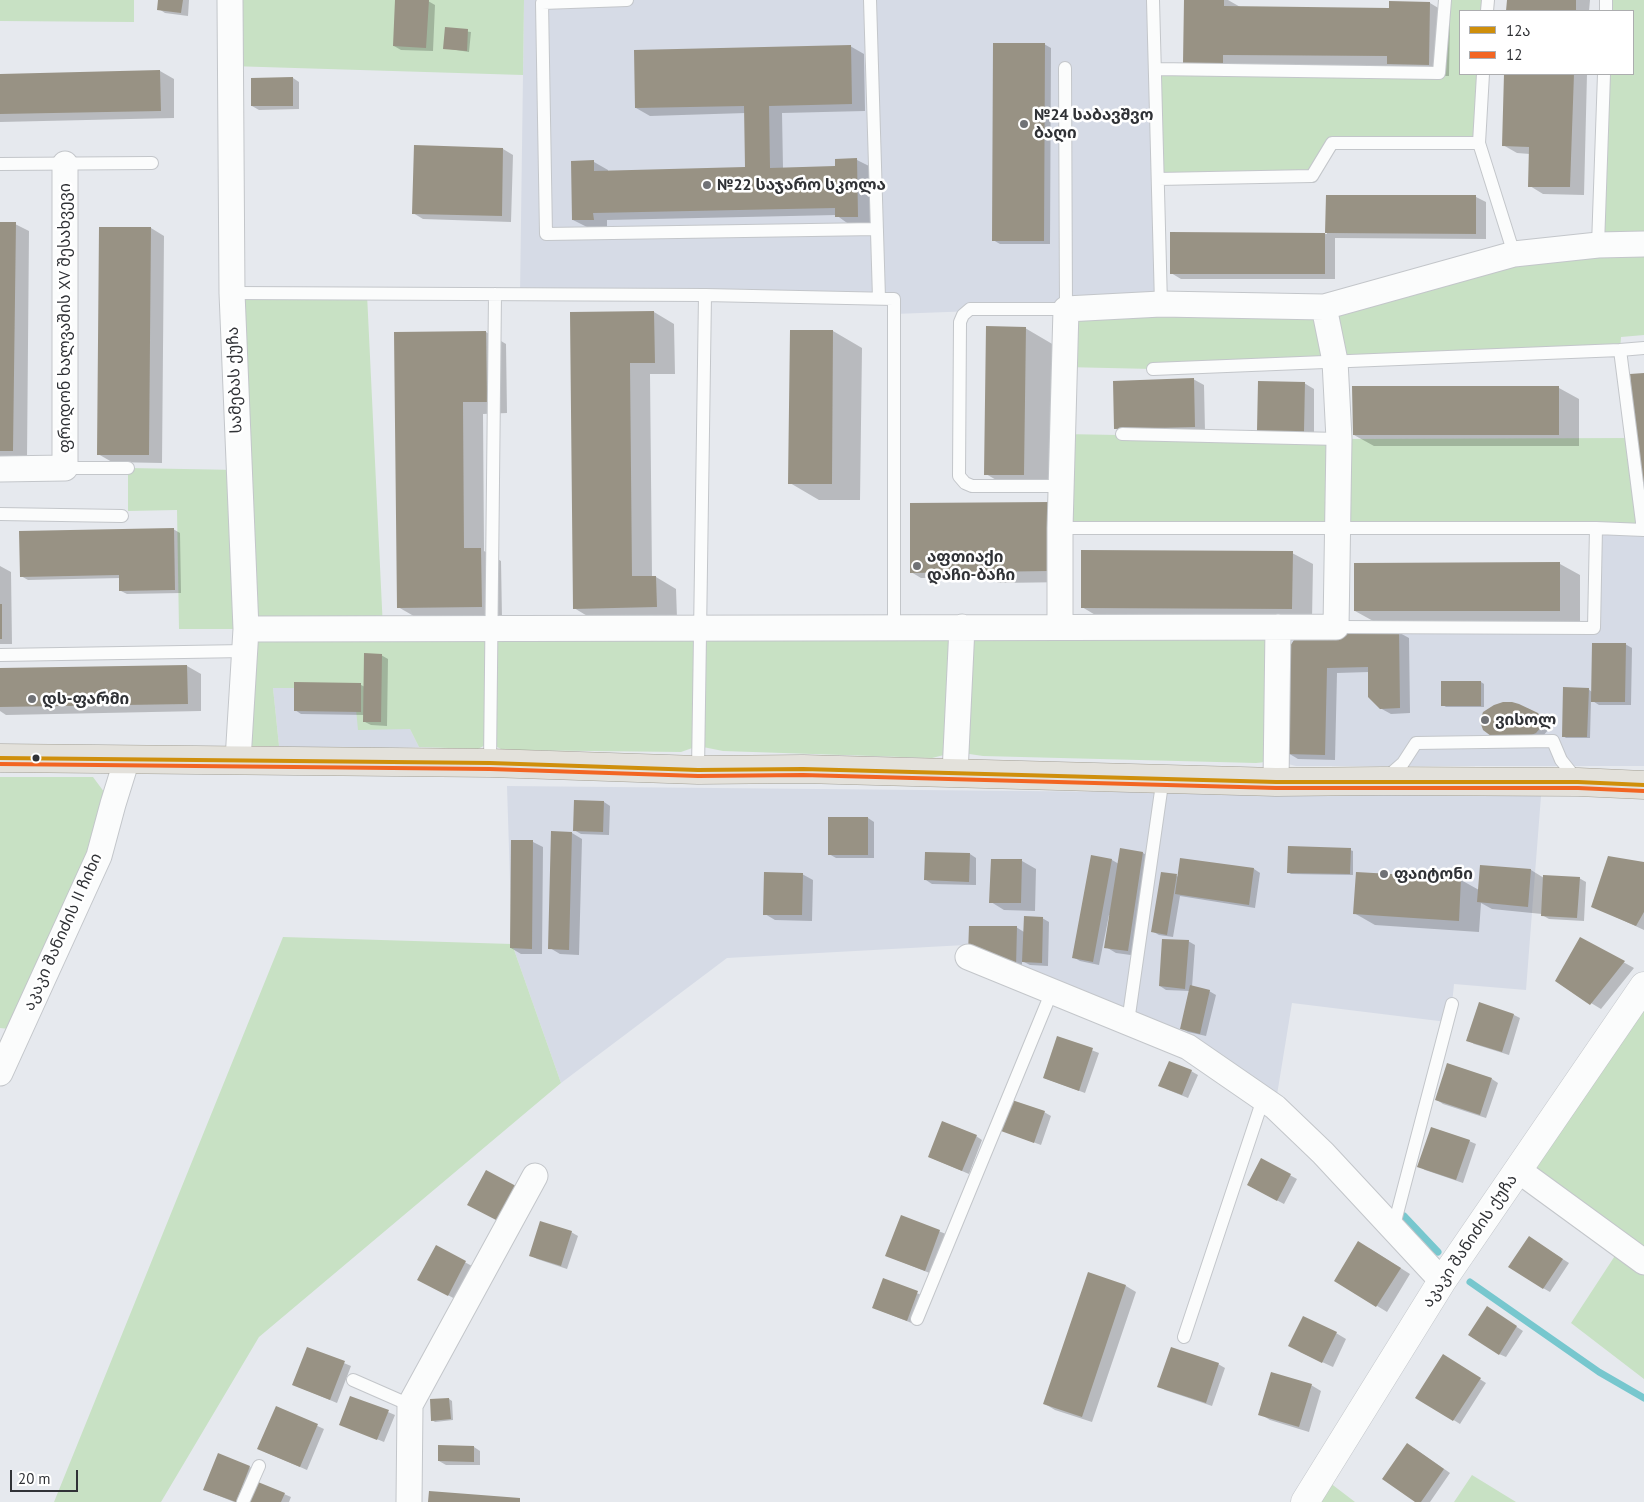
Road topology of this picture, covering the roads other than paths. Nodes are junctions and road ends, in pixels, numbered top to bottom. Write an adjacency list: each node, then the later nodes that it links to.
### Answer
1 (230, 0): 19 (street, სამებას ქუჩა)
2 (627, 0): 15 (lane)
3 (870, 0): 15 (lane)
4 (1153, 0): 7 (lane)
5 (1445, 0): 7 (lane)
6 (1065, 68): 25 (lane)
7 (1155, 69): 14 (lane)
8 (1483, 75): 10 (lane)
9 (1604, 75): 17 (lane)
10 (1479, 142): 14 (lane); 18 (lane)
11 (152, 163): 13 (lane)
12 (0, 164): 13 (lane)
13 (65, 164): 33 (street, ფრიდონ ხალვაშის XV შესახვევი)
14 (1158, 179): 23 (lane)
15 (877, 229): 22 (lane)
16 (1644, 244): 17 (street)
17 (1598, 245): 18 (street)
18 (1514, 254): 24 (street)
19 (232, 293): 20 (lane); 49 (street, სამებას ქუჩა)
20 (495, 294): 21 (lane); 48 (lane)
21 (705, 295): 22 (lane); 46 (lane)
22 (879, 298): 47 (lane)
23 (1160, 304): 24 (street); 25 (street)
24 (1324, 307): 28 (street)
25 (1066, 309): 35 (street); 35 (lane)
26 (1644, 348): 27 (lane)
27 (1620, 350): 28 (lane); 41 (lane)
28 (1335, 361): 29 (lane); 31 (street)
29 (1153, 369)
30 (1122, 434): 31 (lane)
31 (1340, 439): 40 (street)
32 (0, 468): 33 (street, ფრიდონ ხალვაშის XV შესახვევი)
33 (65, 468): 34 (lane)
34 (128, 468)
35 (1061, 486): 38 (street)
36 (0, 514): 37 (lane)
37 (122, 516)
38 (1060, 528): 40 (lane); 43 (street)
39 (1596, 528): 40 (lane); 41 (lane); 45 (lane)
40 (1338, 529): 45 (street)
41 (1643, 530)
42 (962, 627): 43 (street); 47 (street); 56 (street)
43 (1060, 627): 44 (street)
44 (1278, 627): 45 (street); 59 (street)
45 (1336, 627)
46 (700, 628): 47 (street); 48 (street); 55 (lane)
47 (894, 628)
48 (490, 629): 49 (street); 54 (lane)
49 (245, 640): 50 (lane); 53 (street, სამებას ქუჩა)
50 (0, 655)
51 (0, 758): 52 (main road)
52 (127, 759): 53 (main road); 67 (street, აკაკი შანიძის II ჩიხი)
53 (238, 760): 54 (main road)
54 (490, 763): 55 (main road)
55 (698, 770): 56 (main road)
56 (955, 773): 57 (main road)
57 (1163, 777): 59 (main road); 66 (lane)
58 (1384, 781): 59 (main road); 60 (main road); 60 (lane)
59 (1276, 782)
60 (1578, 782): 61 (main road)
61 (1644, 785)
62 (968, 957): 64 (street)
63 (1644, 986): 69 (street, აკაკი შანიძის ქუჩა)
64 (1052, 992): 66 (street); 74 (lane)
65 (1452, 1004): 71 (lane)
66 (1128, 1022): 68 (street)
67 (0, 1072)
68 (1263, 1099): 71 (street); 75 (lane)
69 (1518, 1170): 72 (street); 73 (street, აკაკი შანიძის ქუჩა)
70 (535, 1176): 77 (street)
71 (1394, 1229): 73 (street)
72 (1644, 1262)
73 (1442, 1281): 81 (street, აკაკი შანიძის ქუჩა)
74 (917, 1319)
75 (1184, 1337)
76 (353, 1380): 77 (lane)
77 (410, 1405): 80 (street)
78 (260, 1466): 79 (lane)
79 (243, 1502)
80 (409, 1502)
81 (1305, 1502)

